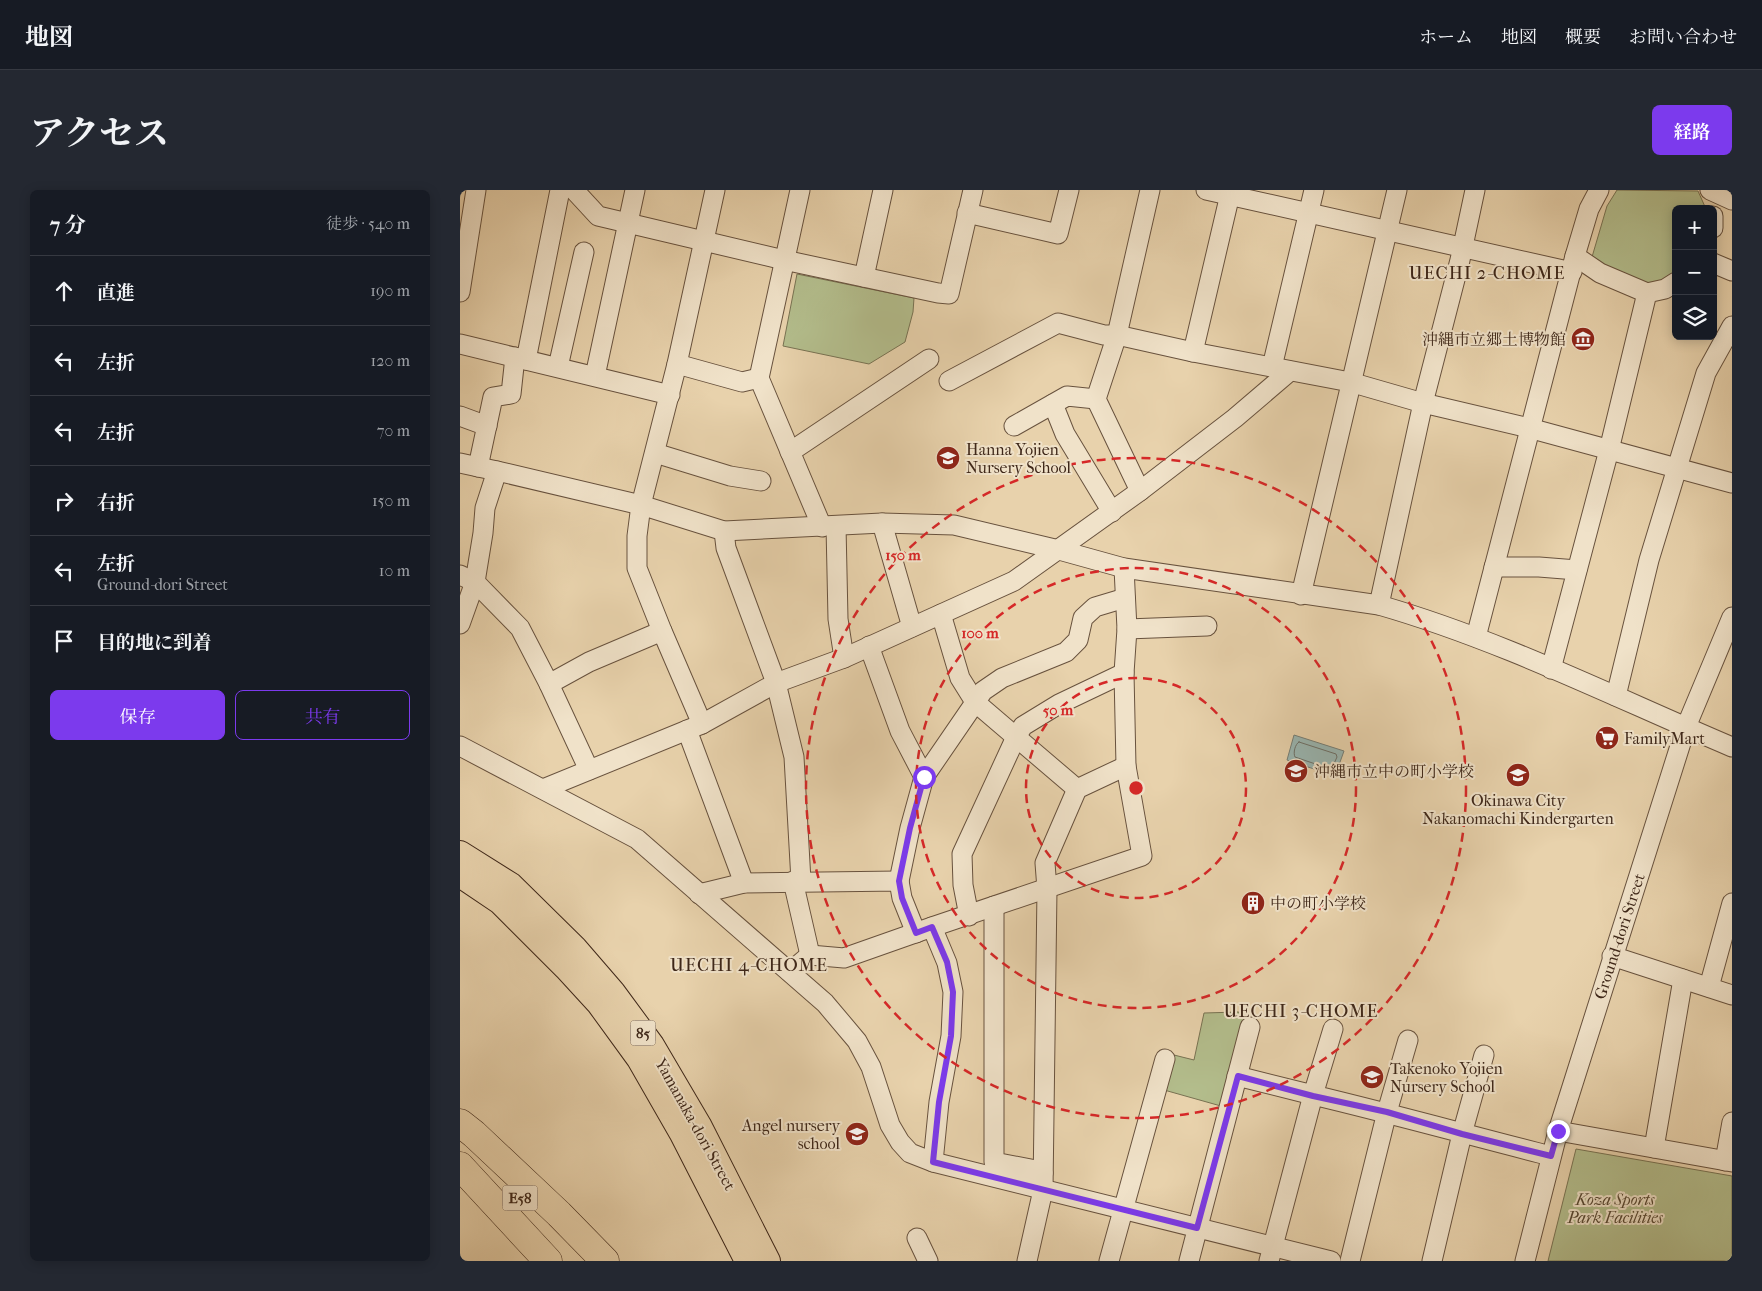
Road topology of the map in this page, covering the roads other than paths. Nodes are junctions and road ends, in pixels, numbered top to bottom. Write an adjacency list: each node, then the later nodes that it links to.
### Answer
1 (476, 190): 34 (street)
2 (560, 190): 40 (street)
3 (574, 190): 23 (street)
4 (635, 190): 23 (street)
5 (715, 190): 25 (street)
6 (800, 190): 28 (street)
7 (883, 190): 32 (street)
8 (973, 190): 21 (street)
9 (1069, 190): 21 (street)
10 (1150, 190): 37 (street)
11 (1206, 190): 18 (street)
12 (1314, 190): 22 (street)
13 (1398, 190): 24 (street)
14 (1475, 190): 26 (street)
15 (1599, 190): 29 (street)
16 (1703, 190): 20 (street)
17 (1710, 190): 19 (street)
18 (1230, 192): 22 (street); 39 (street)
19 (1732, 200)
20 (1710, 205)
21 (967, 213): 32 (street)
22 (1308, 213): 24 (street); 44 (street)
23 (628, 223): 25 (street); 45 (street)
24 (1387, 231): 26 (street); 48 (street)
25 (703, 241): 28 (street); 42 (street)
26 (1463, 247): 29 (street); 51 (street)
27 (584, 252): 43 (street)
28 (784, 260): 32 (street); 46 (street)
29 (1574, 264): 35 (street); 56 (street)
30 (1717, 265): 31 (street)
31 (1732, 271)
32 (864, 277)
33 (1672, 285): 35 (street)
34 (460, 292)
35 (1647, 293): 57 (street)
36 (1731, 331): 61 (street)
37 (1117, 334): 39 (street); 47 (street); 50 (street)
38 (460, 344): 40 (street)
39 (1193, 352): 44 (street)
40 (521, 358): 43 (street); 54 (street)
41 (929, 359): 58 (street)
42 (678, 364): 46 (street); 49 (street)
43 (558, 368): 45 (street)
44 (1281, 369): 48 (street); 65 (street)
45 (595, 376): 49 (street)
46 (758, 378): 58 (street)
47 (949, 381)
48 (1350, 382): 51 (street); 76 (street)
49 (670, 395): 59 (street)
50 (1096, 399): 52 (street); 65 (street)
51 (1423, 403): 56 (street); 78 (street)
52 (1053, 404): 55 (street); 67 (street)
53 (460, 416): 54 (street)
54 (487, 426): 60 (street)
55 (1014, 426)
56 (1529, 428): 57 (street); 72 (street)
57 (1609, 450): 61 (street); 74 (street)
58 (790, 452): 69 (street)
59 (654, 453): 63 (street); 66 (street)
60 (469, 465): 62 (street)
61 (1677, 469): 64 (street); 93 (street)
62 (497, 471): 66 (street); 75 (street)
63 (761, 481)
64 (1732, 483)
65 (1140, 491): 67 (street)
66 (641, 505): 70 (street); 85 (street)
67 (1112, 512): 71 (street)
68 (882, 523): 69 (street); 71 (street); 83 (street)
69 (829, 526): 70 (street); 88 (street)
70 (724, 532): 92 (street)
71 (1059, 550): 73 (street); 79 (street)
72 (1494, 566): 74 (street); 86 (street)
73 (1124, 568): 76 (street); 77 (street)
74 (1577, 570): 89 (street)
75 (467, 579): 81 (street); 91 (street)
76 (1301, 595): 78 (street)
77 (1125, 598): 84 (street); 94 (street)
78 (1379, 605): 86 (street)
79 (941, 614): 83 (street); 94 (street)
80 (1732, 617): 96 (street, Ground-dori Street)
81 (460, 624)
82 (1206, 626): 84 (street)
83 (912, 627): 87 (street)
84 (1127, 629): 90 (street)
85 (662, 631): 91 (street); 95 (street)
86 (1476, 637): 89 (street)
87 (869, 646): 88 (street); 102 (street)
88 (844, 658): 92 (street)
89 (1551, 669): 93 (street)
90 (1124, 673): 97 (street); 100 (street)
91 (549, 684): 101 (street)
92 (776, 684): 95 (street); 107 (street)
93 (1616, 696): 96 (street)
94 (975, 702): 97 (street); 102 (street)
95 (694, 727): 101 (street); 109 (street)
96 (1686, 727): 99 (street); 118 (street, Ground-dori Street)
97 (1016, 737): 104 (street); 115 (street)
98 (460, 746): 103 (street)
99 (1732, 747)
100 (1126, 766): 104 (street); 110 (street)
101 (590, 770): 103 (street)
102 (924, 777): 108 (street)
103 (544, 789): 112 (street)
104 (1077, 789): 110 (street)
105 (460, 853): 153 (main road, Yamanaka-dori Street / 85)
106 (460, 875): 119 (main road, Yamanaka-dori Street / 85)
107 (797, 881): 108 (street); 109 (street); 117 (street)
108 (899, 881): 116 (street)
109 (744, 883): 112 (street)
110 (1047, 889): 114 (street); 143 (street)
111 (460, 892): 119 (main road)
112 (700, 894): 120 (street)
113 (1732, 903): 122 (street)
114 (994, 906): 115 (street); 143 (street)
115 (968, 916): 116 (street)
116 (924, 930): 117 (street); 140 (street)
117 (810, 955): 120 (street)
118 (1612, 956): 121 (street); 134 (street, Ground-dori Street)
119 (566, 968): 152 (main road, Yamanaka-dori Street / 85)
120 (790, 972): 140 (street)
121 (1683, 979): 122 (street); 137 (street)
122 (1709, 987): 123 (street)
123 (1732, 995)
124 (1250, 1027): 129 (street)
125 (1333, 1029): 130 (street)
126 (1408, 1040): 131 (street)
127 (1484, 1055): 135 (street)
128 (1165, 1059): 144 (street)
129 (1238, 1076): 130 (street); 145 (street)
130 (1313, 1096): 131 (street); 147 (street)
131 (1387, 1112): 135 (street); 159 (street)
132 (1732, 1122): 139 (street)
133 (460, 1123): 151 (highway)
134 (1558, 1131): 137 (street); 138 (street, Ground-dori Street)
135 (1462, 1134): 138 (street); 160 (street)
136 (460, 1136): 150 (highway, E58)
137 (1654, 1148): 139 (street)
138 (1551, 1156): 161 (street, Ground-dori Street)
139 (1728, 1161)
140 (933, 1162): 143 (street)
141 (460, 1166): 149 (highway, E58)
142 (460, 1173): 148 (highway)
143 (1043, 1182): 144 (street); 155 (street)
144 (1123, 1210): 145 (street); 156 (street)
145 (1197, 1228): 147 (street); 157 (street)
146 (917, 1238): 154 (street)
147 (1271, 1254): 158 (street)
148 (530, 1261)
149 (548, 1261)
150 (577, 1261)
151 (604, 1261)
152 (747, 1261)
153 (768, 1261)
154 (928, 1261)
155 (1027, 1261)
156 (1109, 1261)
157 (1189, 1261)
158 (1331, 1261)
159 (1350, 1261)
160 (1432, 1261)
161 (1524, 1261)

